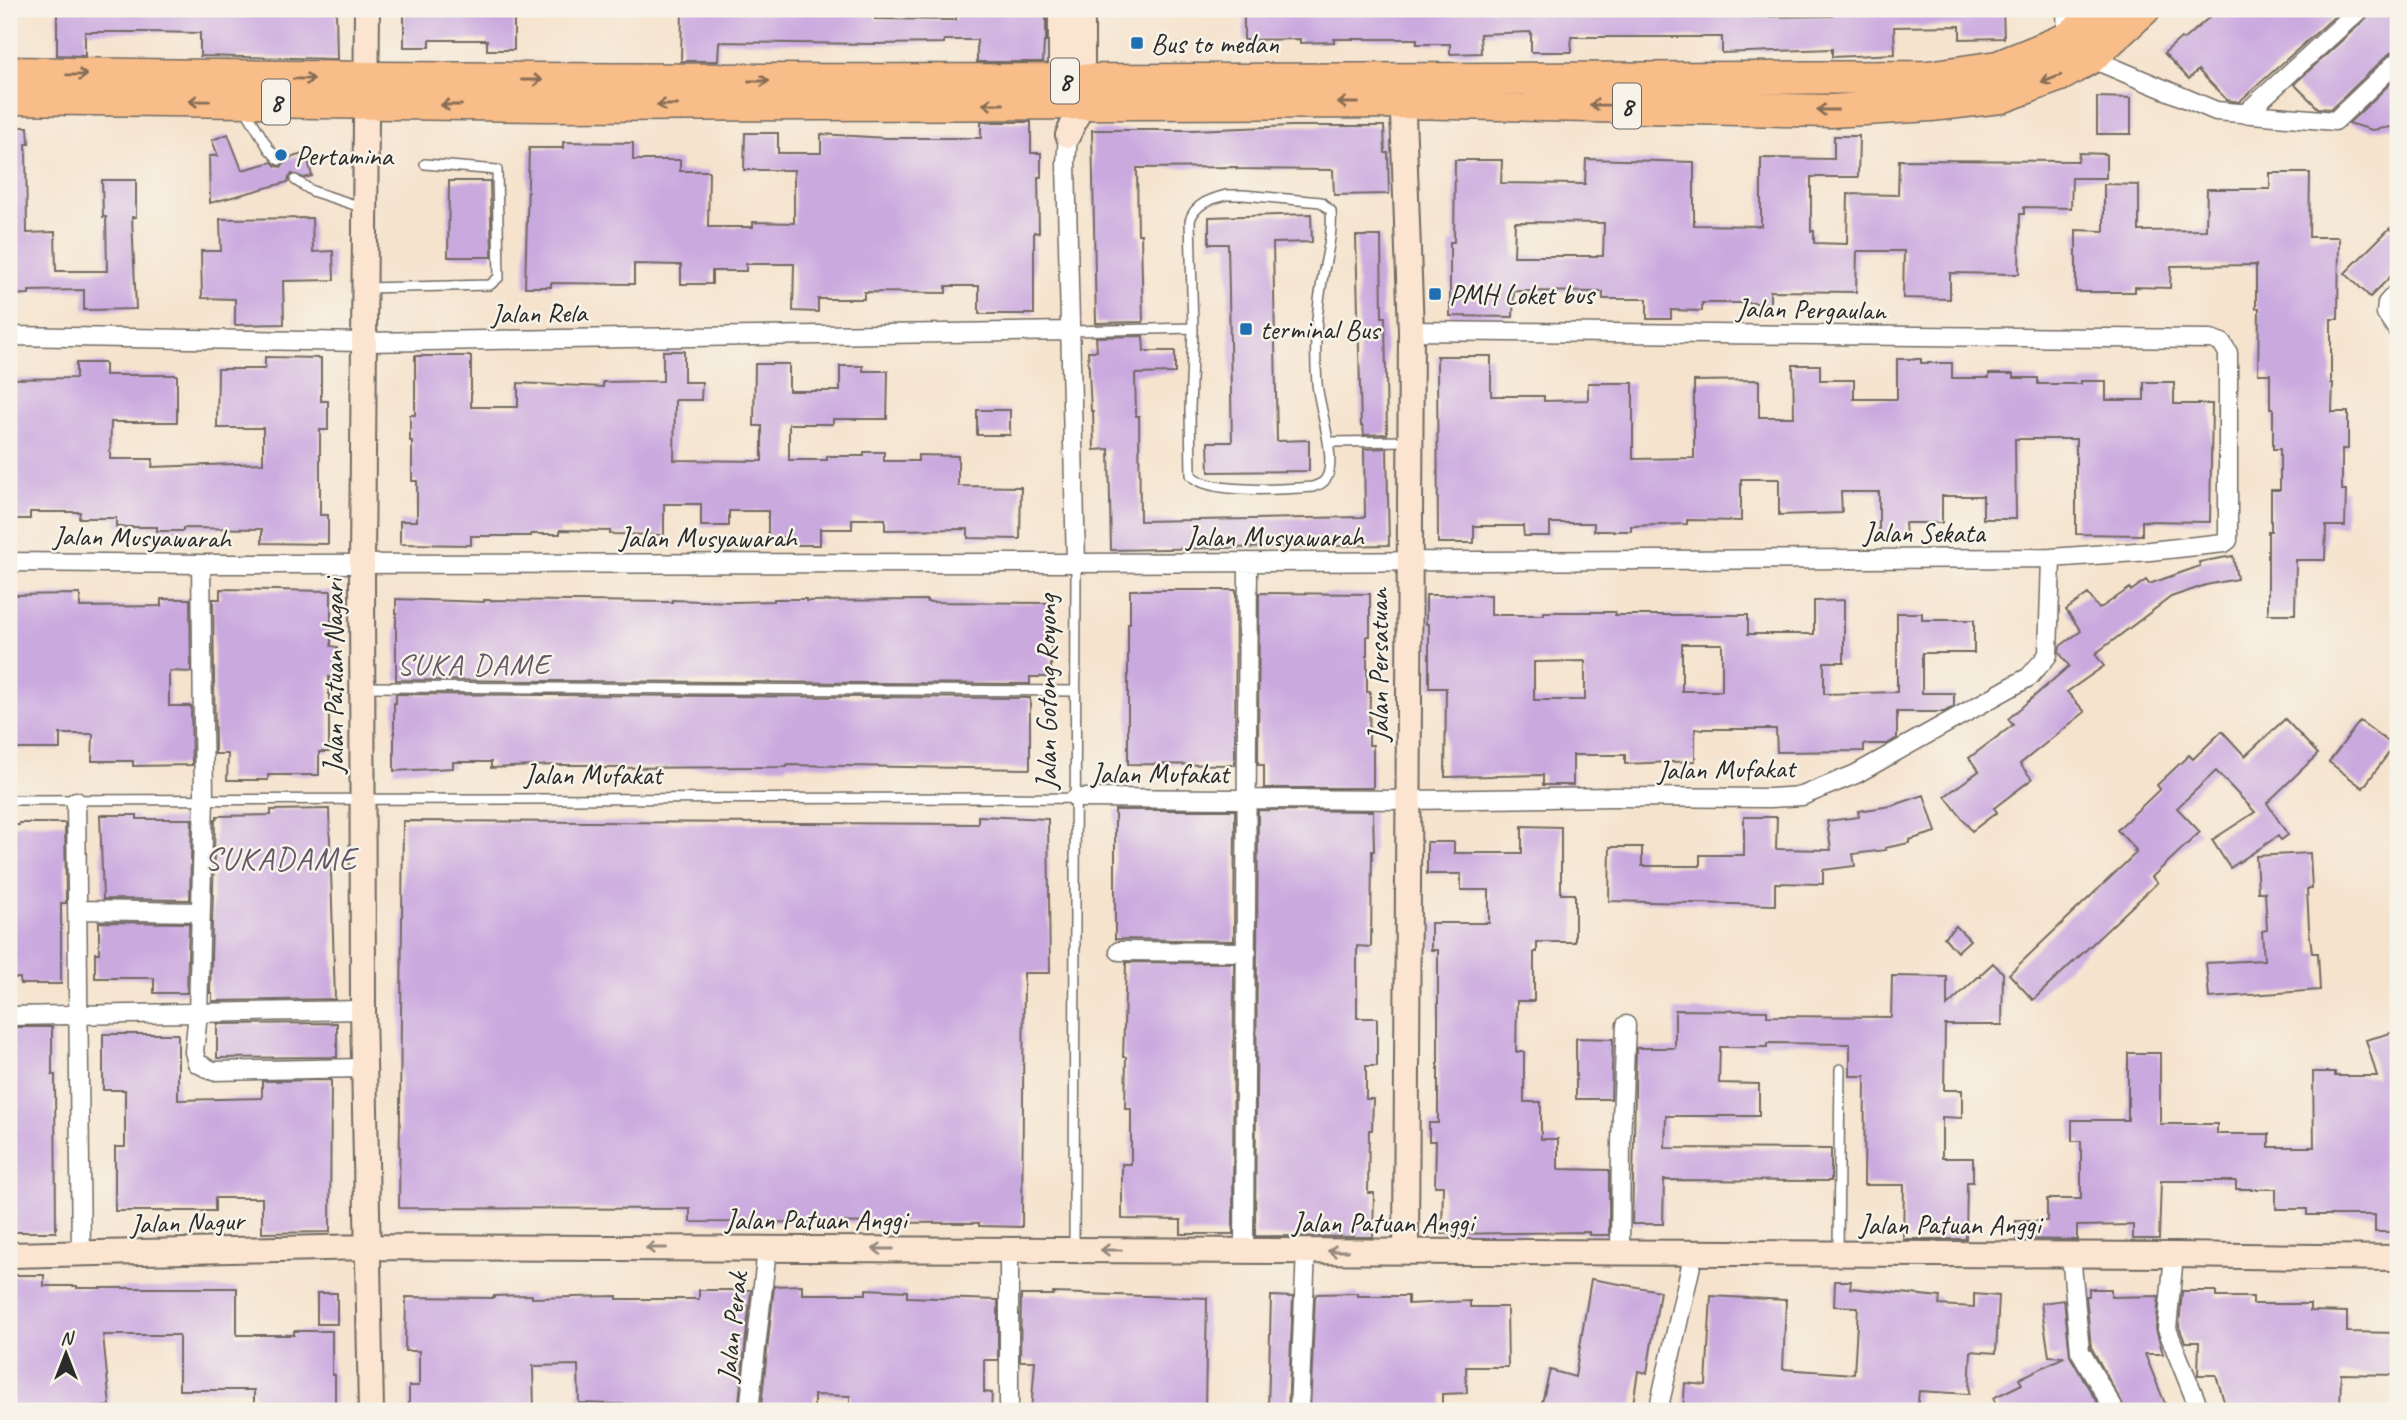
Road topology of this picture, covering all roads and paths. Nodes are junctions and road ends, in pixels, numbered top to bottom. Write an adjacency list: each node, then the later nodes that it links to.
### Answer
1 (367, 9): 11 (street, Jalan Patuan Nagari)
2 (1061, 9): 12 (street)
3 (1082, 9): 12 (street)
4 (2105, 9): 7 (highway, 8)
5 (2144, 9): 7 (highway, 8)
6 (2360, 9): 15 (street)
7 (2074, 35): 10 (highway, 8); 15 (street)
8 (2398, 61): 15 (street)
9 (9, 74): 11 (highway, 8, one-way to 11)
10 (1402, 91): 12 (highway, 8); 25 (street, Jalan Persatuan)
11 (368, 92): 12 (highway, 8); 14 (highway, 8); 20 (street, Jalan Patuan Nagari)
12 (1072, 93): 16 (street, Jalan Gotong Royong)
13 (9, 98): 14 (highway, 8, one-way to 13)
14 (240, 102): 17 (lane)
15 (2245, 114)
16 (1068, 135): 24 (street, Jalan Gotong Royong)
17 (279, 160)
18 (425, 164): 21 (lane)
19 (295, 180): 20 (lane)
20 (366, 208): 21 (street, Jalan Patuan Nagari)
21 (364, 289): 29 (street, Jalan Patuan Nagari)
22 (2398, 290): 26 (street)
23 (1193, 328): 24 (lane); 31 (lane); 31 (lane)
24 (1071, 331): 29 (street, Jalan Rela); 36 (street, Jalan Gotong Royong)
25 (1411, 331): 28 (street, Jalan Pergaulan); 30 (street, Jalan Persatuan)
26 (2398, 331)
27 (9, 337): 29 (street, Jalan Rela)
28 (2211, 339): 32 (street, Jalan Sekata)
29 (365, 342): 37 (street, Jalan Patuan Nagari)
30 (1410, 441): 31 (lane); 33 (street, Jalan Persatuan)
31 (1330, 442)
32 (2051, 558): 33 (street, Jalan Sekata); 45 (street, Jalan Mufakat)
33 (1408, 561): 35 (street, Jalan Musyawarah); 45 (street, Jalan Persatuan)
34 (9, 562): 38 (street, Jalan Musyawarah)
35 (1248, 562): 36 (street, Jalan Musyawarah); 43 (street)
36 (1076, 563): 37 (street, Jalan Musyawarah); 40 (lane, Jalan Gotong Royong)
37 (362, 564): 38 (street, Jalan Musyawarah); 39 (street, Jalan Patuan Nagari)
38 (201, 565): 41 (street)
39 (363, 687): 40 (lane); 47 (street, Jalan Patuan Nagari)
40 (1076, 691): 42 (lane, Jalan Gotong Royong)
41 (204, 799): 46 (lane, Jalan Mufakat); 47 (lane, Jalan Mufakat); 49 (street)
42 (1076, 799): 43 (street, Jalan Mufakat); 47 (lane, Jalan Mufakat); 62 (lane, Jalan Gotong Royong)
43 (1246, 799): 45 (street, Jalan Mufakat); 51 (street)
44 (9, 800): 46 (lane, Jalan Mufakat)
45 (1408, 800): 65 (street, Jalan Persatuan)
46 (76, 801): 48 (street)
47 (363, 801): 52 (street, Jalan Patuan Nagari)
48 (78, 910): 49 (street); 55 (street)
49 (201, 912): 53 (street)
50 (1119, 951): 51 (street)
51 (1247, 952): 63 (street)
52 (363, 1010): 53 (street); 57 (street, Jalan Patuan Nagari)
53 (198, 1013): 55 (street); 57 (street)
54 (9, 1016): 55 (street)
55 (79, 1016): 71 (street)
56 (1626, 1025): 66 (street)
57 (364, 1068): 59 (street, Jalan Patuan Nagari)
58 (1840, 1069): 68 (lane)
59 (367, 1247): 60 (street, Jalan Patuan Anggi, one-way to 59); 71 (street, Jalan Nagur); 74 (street, Jalan Patuan Nagari)
60 (766, 1249): 61 (street, Jalan Patuan Anggi, one-way to 60); 75 (street, Jalan Perak)
61 (1009, 1250): 62 (street, Jalan Patuan Anggi); 76 (street)
62 (1074, 1250): 63 (street, Jalan Patuan Anggi, one-way to 62)
63 (1244, 1251): 64 (street, Jalan Patuan Anggi)
64 (1306, 1251): 65 (street, Jalan Patuan Anggi, one-way to 64); 77 (street)
65 (1406, 1251): 66 (street, Jalan Patuan Anggi)
66 (1620, 1252): 67 (street, Jalan Patuan Anggi)
67 (1694, 1252): 68 (street, Jalan Patuan Anggi); 78 (street)
68 (1838, 1253): 69 (street, Jalan Patuan Anggi)
69 (2071, 1254): 72 (street, Jalan Patuan Anggi); 79 (street)
70 (9, 1255): 71 (street, Jalan Nagur)
71 (80, 1255)
72 (2174, 1255): 73 (street, Jalan Patuan Anggi); 80 (street)
73 (2398, 1258)
74 (371, 1411)
75 (749, 1411)
76 (1009, 1411)
77 (1299, 1411)
78 (1658, 1411)
79 (2115, 1411)
80 (2200, 1411)

